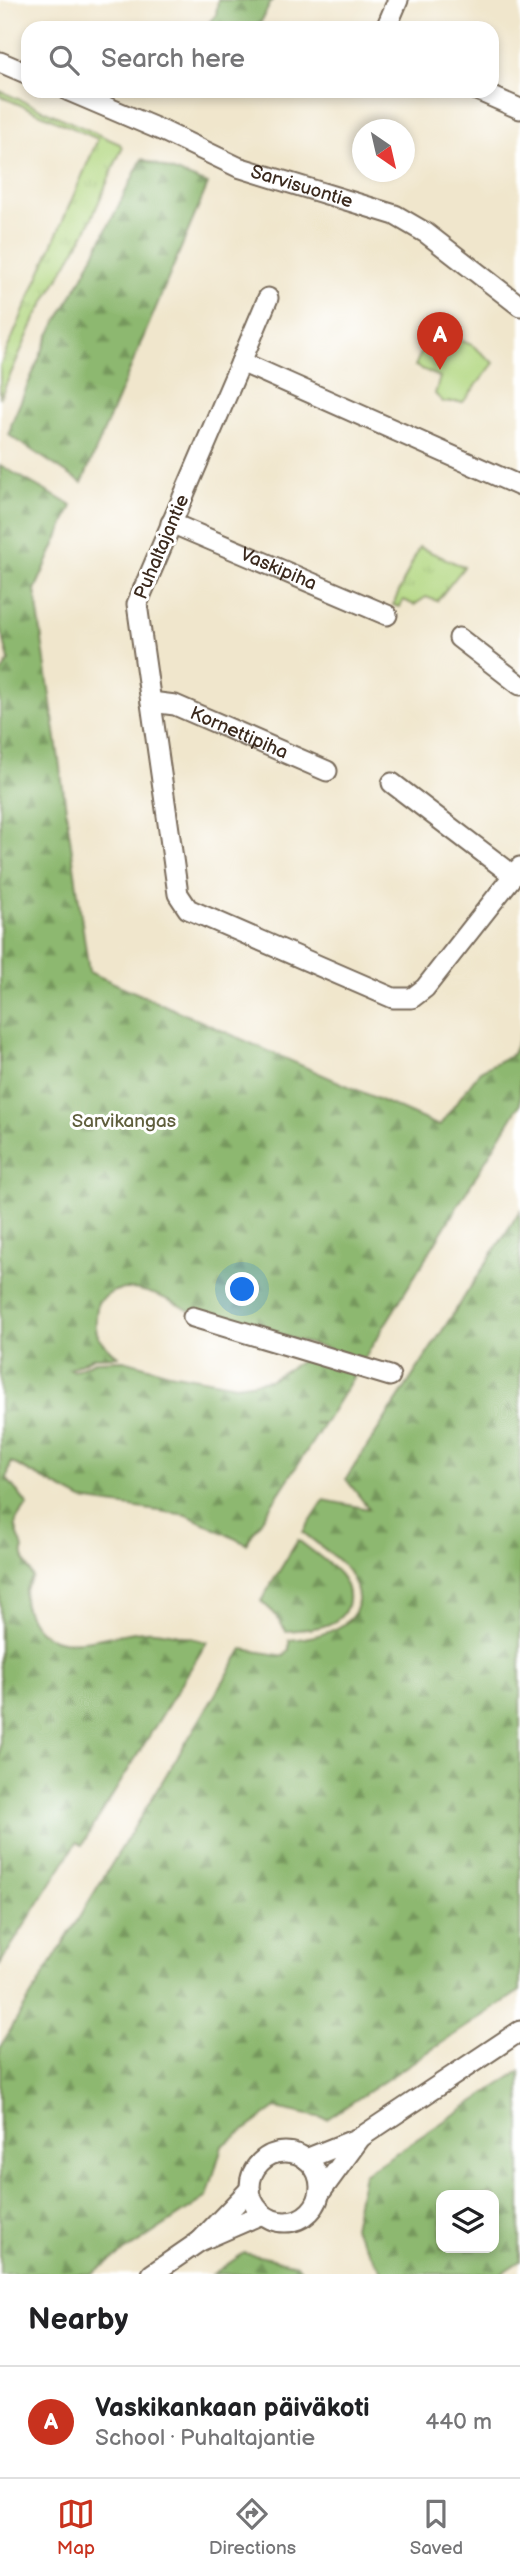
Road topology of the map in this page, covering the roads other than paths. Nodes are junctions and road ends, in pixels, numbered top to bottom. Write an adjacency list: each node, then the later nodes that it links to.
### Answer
1 (398, 0): 2 (street)
2 (389, 21)
3 (0, 62): 4 (street)
4 (21, 71)
5 (85, 98): 9 (street, Sarvisuontie)
6 (495, 98): 7 (street)
7 (520, 109)
8 (268, 298): 10 (street, Puhaltajantie)
9 (520, 306)
10 (241, 362): 11 (street); 12 (street, Puhaltajantie)
11 (520, 486)
12 (172, 523): 13 (street, Vaskipiha); 16 (street, Puhaltajantie)
13 (387, 615)
14 (458, 638): 15 (street)
15 (520, 685)
16 (151, 702): 17 (street, Kornettipiha); 19 (street, Puhaltajantie)
17 (327, 771)
18 (392, 783): 19 (street)
19 (517, 871)
20 (193, 1317): 21 (street)
21 (390, 1376)
22 (520, 2031): 23 (street)
23 (361, 2137): 24 (street); 26 (street)
24 (306, 2159): 25 (street); 26 (street)
25 (250, 2189): 27 (street); 28 (street)
26 (320, 2193): 27 (street)
27 (262, 2214): 28 (street)
28 (200, 2241): 29 (street)
29 (152, 2274)

